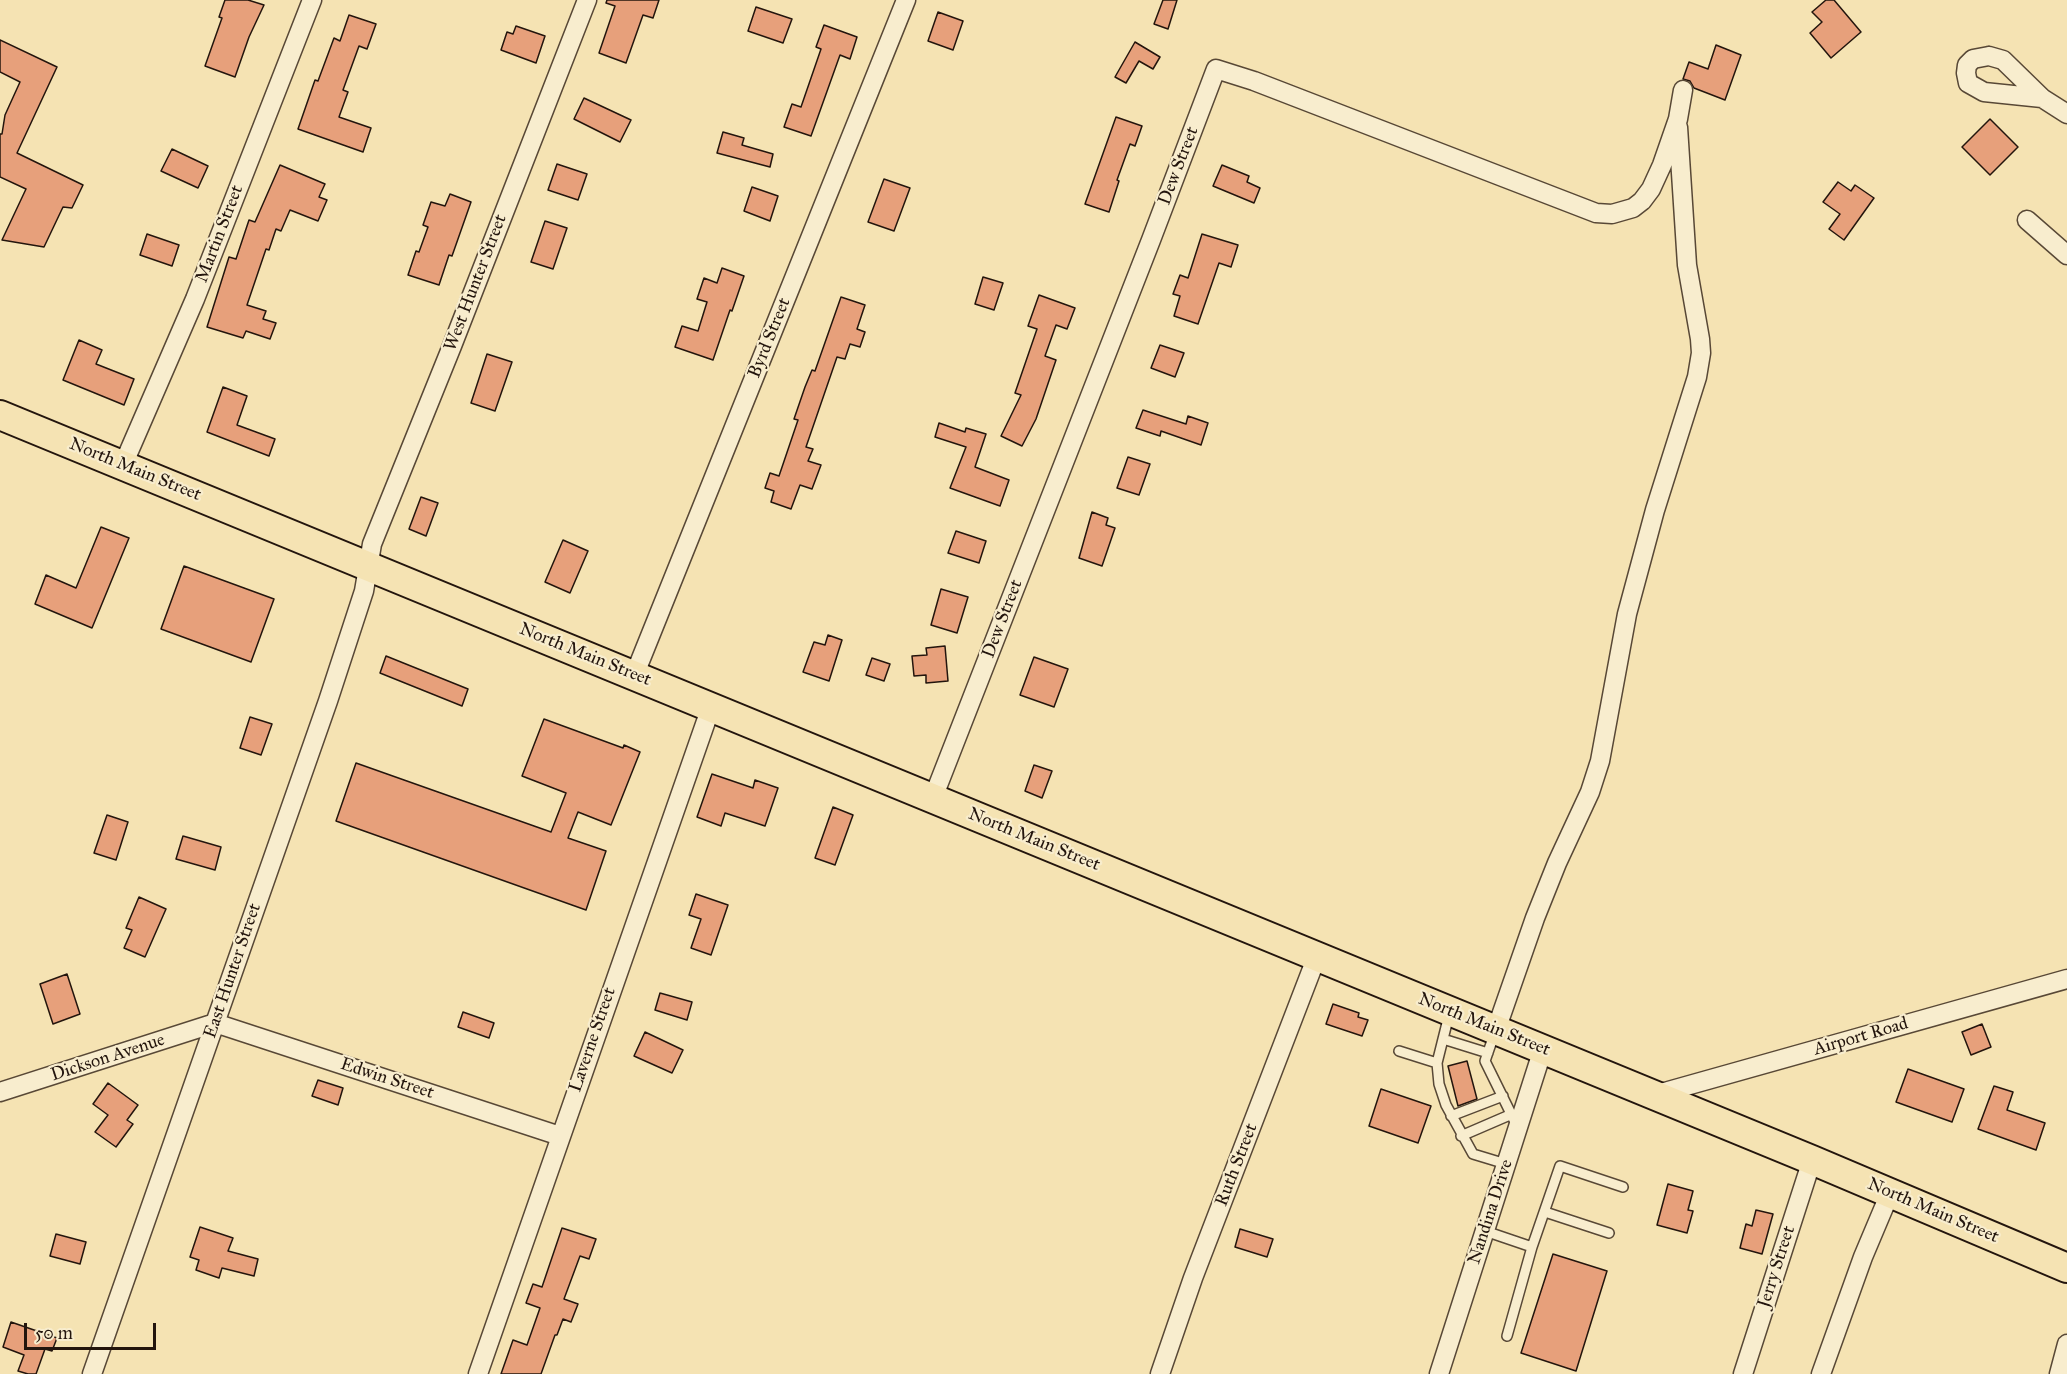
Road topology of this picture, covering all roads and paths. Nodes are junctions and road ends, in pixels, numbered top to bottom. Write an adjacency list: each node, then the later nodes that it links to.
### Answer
1 (312, 0): 11 (street, Martin Street)
2 (587, 0): 12 (street, West Hunter Street)
3 (906, 0): 13 (street, Byrd Street)
4 (1683, 90): 7 (street, Dew Street)
5 (2042, 98): 6 (street)
6 (2067, 114)
7 (1678, 119): 15 (street, Dew Street); 20 (street)
8 (2027, 220): 9 (street)
9 (2067, 255)
10 (0, 415): 11 (main road, North Main Street)
11 (123, 465): 12 (main road, North Main Street)
12 (368, 566): 13 (main road, North Main Street); 18 (street, East Hunter Street)
13 (634, 676): 14 (main road, North Main Street)
14 (711, 707): 15 (main road, North Main Street); 29 (street, Laverne Street)
15 (933, 798): 16 (main road, North Main Street)
16 (1317, 956): 19 (main road, North Main Street); 44 (street, Ruth Street)
17 (2067, 979): 25 (street, Airport Road)
18 (215, 1023): 24 (street, Dickson Avenue); 29 (street, Edwin Street); 42 (street, East Hunter Street)
19 (1447, 1025): 20 (main road, North Main Street); 23 (lane)
20 (1492, 1042): 21 (main road, North Main Street); 26 (lane)
21 (1543, 1049): 25 (main road, North Main Street); 28 (street, Nandina Drive)
22 (1399, 1051): 23 (lane)
23 (1437, 1064): 27 (lane)
24 (0, 1092)
25 (1654, 1095): 31 (main road, North Main Street)
26 (1503, 1096): 27 (lane); 28 (lane)
27 (1451, 1116): 30 (lane)
28 (1515, 1121): 30 (lane); 32 (street, Nandina Drive)
29 (560, 1136): 43 (street, Laverne Street)
30 (1461, 1136): 32 (lane)
31 (1812, 1160): 34 (main road, North Main Street); 46 (street, Jerry Street)
32 (1506, 1164): 36 (street, Nandina Drive)
33 (1623, 1187): 35 (lane)
34 (1890, 1193): 39 (main road, North Main Street); 47 (street)
35 (1545, 1212): 37 (lane); 38 (lane)
36 (1485, 1231): 38 (lane); 45 (street, Nandina Drive)
37 (1609, 1233)
38 (1533, 1247): 40 (lane)
39 (2067, 1268)
40 (1507, 1336)
41 (2067, 1344): 48 (street)
42 (92, 1374)
43 (478, 1374)
44 (1160, 1374)
45 (1439, 1374)
46 (1743, 1374)
47 (1821, 1374)
48 (2059, 1374)

